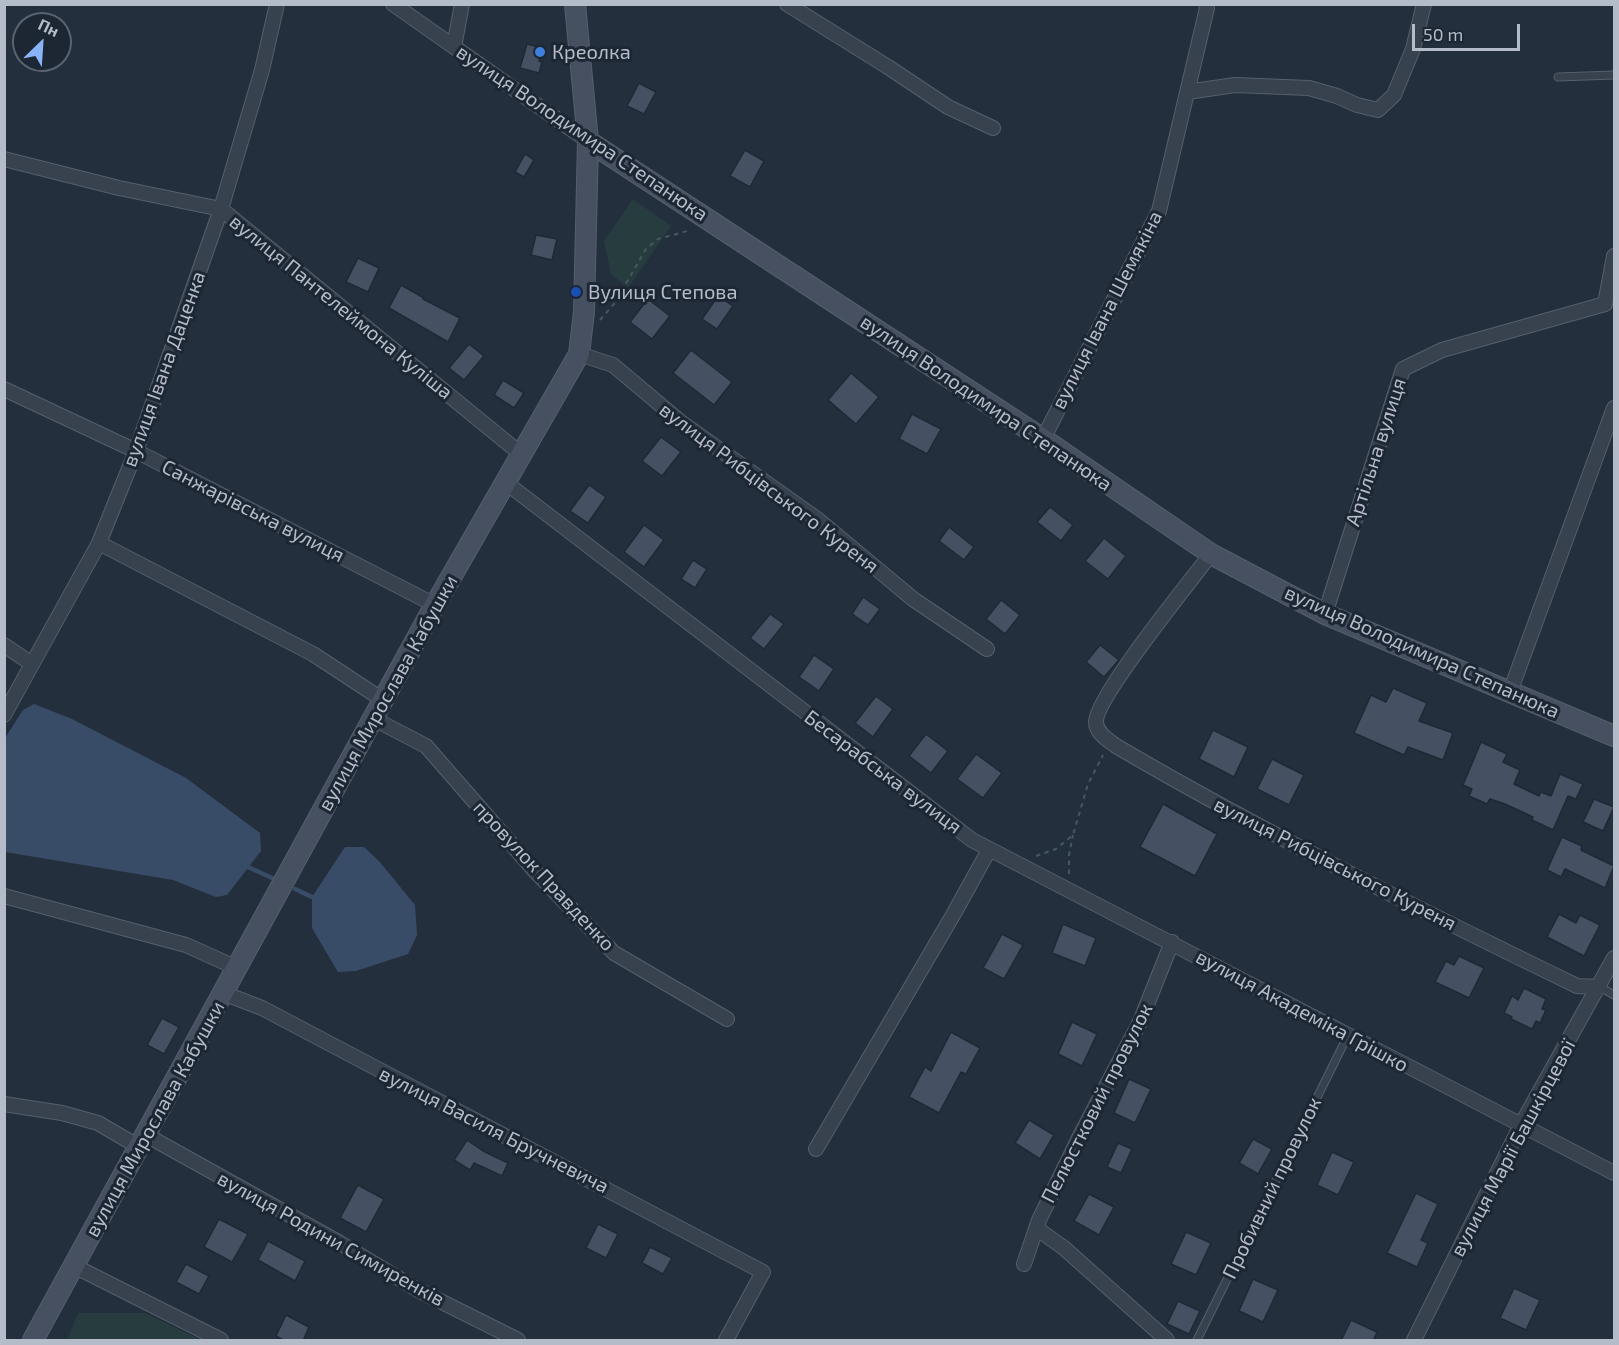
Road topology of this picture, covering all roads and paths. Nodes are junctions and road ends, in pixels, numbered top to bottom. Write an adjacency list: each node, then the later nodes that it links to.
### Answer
1 (277, 4): 15 (street, вулиця Івана Даценка)
2 (393, 4): 8 (street, вулиця Володимира Степанюка)
3 (462, 4): 8 (street)
4 (575, 4): 13 (street, вулиця Мирослава Кабушки)
5 (787, 4): 12 (street)
6 (1206, 4): 11 (street, вулиця Івана Шемякіна)
7 (1424, 4): 11 (street)
8 (454, 47): 13 (street, вулиця Володимира Степанюка)
9 (1614, 75): 10 (lane)
10 (1558, 77)
11 (1187, 92): 22 (street, вулиця Івана Шемякіна)
12 (993, 128)
13 (588, 141): 16 (street, вулиця Володимира Степанюка); 19 (street, вулиця Мирослава Кабушки)
14 (4, 159): 15 (street, вулиця Пантелеймона Куліша)
15 (221, 208): 23 (street, вулиця Івана Даценка); 24 (street, вулиця Пантелеймона Куліша)
16 (716, 224): 19 (path); 22 (street, вулиця Володимира Степанюка)
17 (1614, 256): 18 (street, Артільна вулиця)
18 (1610, 307): 29 (street, Артільна вулиця)
19 (580, 349): 24 (street, вулиця Мирослава Кабушки); 31 (street, вулиця Рибцівського Куреня)
20 (4, 389): 23 (street, Санжарівська вулиця)
21 (1614, 408): 33 (street)
22 (1042, 439): 27 (street, вулиця Володимира Степанюка)
23 (136, 451): 26 (street, вулиця Івана Даценка); 28 (street, Санжарівська вулиця)
24 (521, 454): 25 (street, вулиця Мирослава Кабушки)
25 (505, 482): 28 (street, вулиця Мирослава Кабушки); 40 (street, Бесарабська вулиця)
26 (99, 543): 32 (street, вулиця Івана Даценка); 34 (street)
27 (1211, 554): 29 (street, вулиця Володимира Степанюка); 38 (street)
28 (435, 605): 34 (street, вулиця Мирослава Кабушки)
29 (1325, 614): 33 (street, вулиця Володимира Степанюка)
30 (4, 645): 32 (street)
31 (987, 649)
32 (32, 664): 35 (street, вулиця Івана Даценка)
33 (1510, 692): 37 (street, вулиця Володимира Степанюка)
34 (384, 700): 36 (street, вулиця Мирослава Кабушки)
35 (4, 716)
36 (374, 719): 46 (street, вулиця Мирослава Кабушки); 50 (street, провулок Правденко)
37 (1614, 736)
38 (1110, 741): 39 (path); 47 (street, вулиця Рибцівського Куреня)
39 (1073, 835): 41 (path); 42 (path)
40 (989, 850): 41 (street, вулиця Академіка Грішко); 55 (street)
41 (1016, 863): 42 (street, вулиця Академіка Грішко)
42 (1077, 894): 44 (street, вулиця Академіка Грішко)
43 (4, 896): 46 (street)
44 (1172, 942): 51 (street, вулиця Академіка Грішко); 57 (street, Пелюстковий провулок)
45 (1614, 958): 47 (street, вулиця Марії Башкірцевої)
46 (237, 968): 48 (street, вулиця Мирослава Кабушки)
47 (1600, 987): 49 (lane); 53 (street, вулиця Марії Башкірцевої)
48 (223, 993): 54 (street, вулиця Мирослава Кабушки); 63 (street, вулиця Василя Бручневича)
49 (1614, 995)
50 (727, 1019)
51 (1348, 1035): 53 (street, вулиця Академіка Грішко); 65 (lane, Пробивний провулок)
52 (4, 1104): 54 (street, вулиця Родини Симиренків)
53 (1521, 1125): 56 (street, вулиця Академіка Грішко); 66 (street, вулиця Марії Башкірцевої)
54 (142, 1141): 59 (street, вулиця Мирослава Кабушки); 62 (street, вулиця Родини Симиренків)
55 (816, 1149)
56 (1614, 1173)
57 (1036, 1228): 58 (street, Пелюстковий провулок); 64 (street)
58 (1024, 1264)
59 (74, 1266): 60 (street, вулиця Мирослава Кабушки); 61 (street)
60 (33, 1341)
61 (221, 1341)
62 (518, 1341)
63 (726, 1341)
64 (1167, 1341)
65 (1197, 1341)
66 (1414, 1341)

